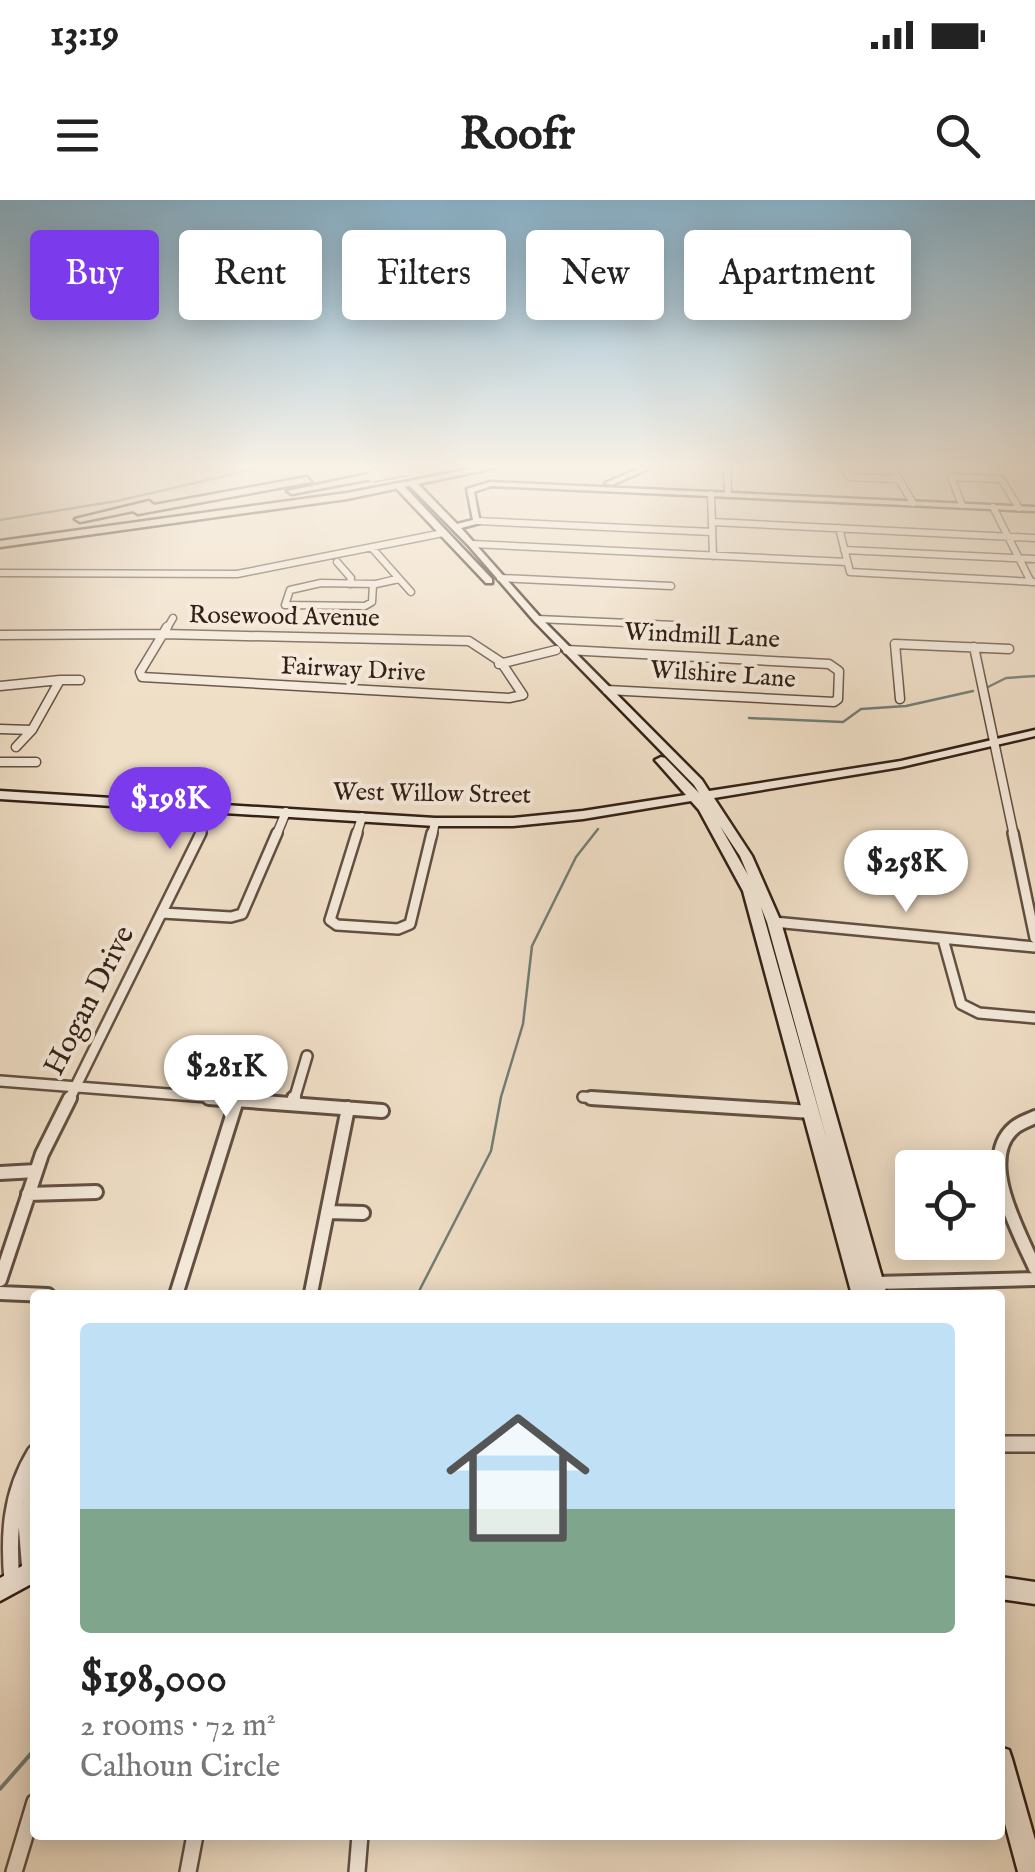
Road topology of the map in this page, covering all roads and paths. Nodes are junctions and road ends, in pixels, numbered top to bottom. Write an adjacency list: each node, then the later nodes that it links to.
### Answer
1 (381, 546): 7 (street)
2 (465, 546): 8 (main road)
3 (469, 546): 8 (main road)
4 (713, 546): 10 (street)
5 (843, 546): 9 (street)
6 (1013, 546): 11 (street)
7 (372, 548): 15 (street); 17 (street)
8 (472, 550): 10 (street); 16 (main road); 16 (main road)
9 (844, 550): 11 (street); 14 (street)
10 (713, 556): 14 (street)
11 (1019, 559): 12 (street); 18 (street)
12 (1035, 560)
13 (337, 562): 20 (street)
14 (847, 562): 18 (street)
15 (0, 574)
16 (493, 578): 21 (street); 24 (main road); 30 (main road)
17 (398, 579): 19 (street); 22 (street)
18 (1033, 582)
19 (380, 583): 20 (street); 20 (street)
20 (350, 584)
21 (672, 586)
22 (410, 592)
23 (173, 618): 26 (street)
24 (537, 620): 25 (street); 30 (main road)
25 (675, 625)
26 (164, 634): 27 (street, Rosewood Avenue); 31 (street, Rosewood Avenue); 31 (street, Fairway Drive)
27 (0, 635)
28 (974, 647): 29 (street); 36 (street); 41 (street)
29 (1009, 649)
30 (561, 650): 31 (street); 35 (main road); 37 (street, Windmill Lane)
31 (499, 664)
32 (60, 680): 33 (street); 34 (street); 38 (street)
33 (80, 680)
34 (0, 686)
35 (601, 691): 37 (street, Wilshire Lane); 46 (main road)
36 (900, 699)
37 (837, 701)
38 (32, 730): 39 (street); 42 (street)
39 (2, 732)
40 (1035, 733): 41 (main road, West Willow Street)
41 (994, 744): 46 (main road, West Willow Street); 53 (street)
42 (16, 746)
43 (0, 762): 44 (street)
44 (36, 762)
45 (0, 795): 47 (main road, West Willow Street)
46 (702, 796): 50 (main road, West Willow Street); 52 (main road); 65 (main road)
47 (213, 808): 48 (main road, West Willow Street); 51 (street, Hogan Drive)
48 (286, 812): 49 (main road, West Willow Street); 51 (street)
49 (362, 816): 50 (main road, West Willow Street); 50 (street)
50 (436, 822)
51 (162, 913): 59 (street, Hogan Drive)
52 (774, 922): 54 (street); 78 (main road)
53 (1035, 938)
54 (943, 939): 55 (street); 56 (street)
55 (1035, 947)
56 (1035, 1018)
57 (306, 1056): 62 (street)
58 (0, 1081): 59 (street)
59 (74, 1089): 61 (street); 67 (street, Hogan Drive)
60 (584, 1098): 65 (street)
61 (236, 1100): 62 (street); 76 (street)
62 (293, 1102): 63 (street)
63 (348, 1108): 64 (street); 71 (street)
64 (382, 1111)
65 (812, 1112): 79 (main road)
66 (1035, 1117): 73 (street)
67 (36, 1172): 68 (street); 70 (street, Hogan Drive)
68 (0, 1173)
69 (96, 1192): 70 (street)
70 (28, 1194): 75 (street, Hogan Drive)
71 (327, 1212): 72 (street); 77 (street)
72 (362, 1212)
73 (1035, 1268)
74 (1035, 1279): 80 (street)
75 (0, 1280)
76 (178, 1290)
77 (312, 1290)
78 (871, 1290)
79 (871, 1290)
80 (885, 1290)
81 (0, 1292): 82 (street)
82 (30, 1294)
83 (1005, 1444): 84 (street)
84 (1035, 1444)
85 (30, 1461): 87 (street)
86 (30, 1505): 87 (street)
87 (19, 1579)
88 (1005, 1589): 89 (main road)
89 (1035, 1593)
90 (1005, 1782): 92 (main road)
91 (30, 1819): 95 (street)
92 (1027, 1834): 98 (main road)
93 (194, 1840): 96 (street)
94 (360, 1840): 97 (street)
95 (14, 1872)
96 (188, 1872)
97 (357, 1872)
98 (1031, 1872)

